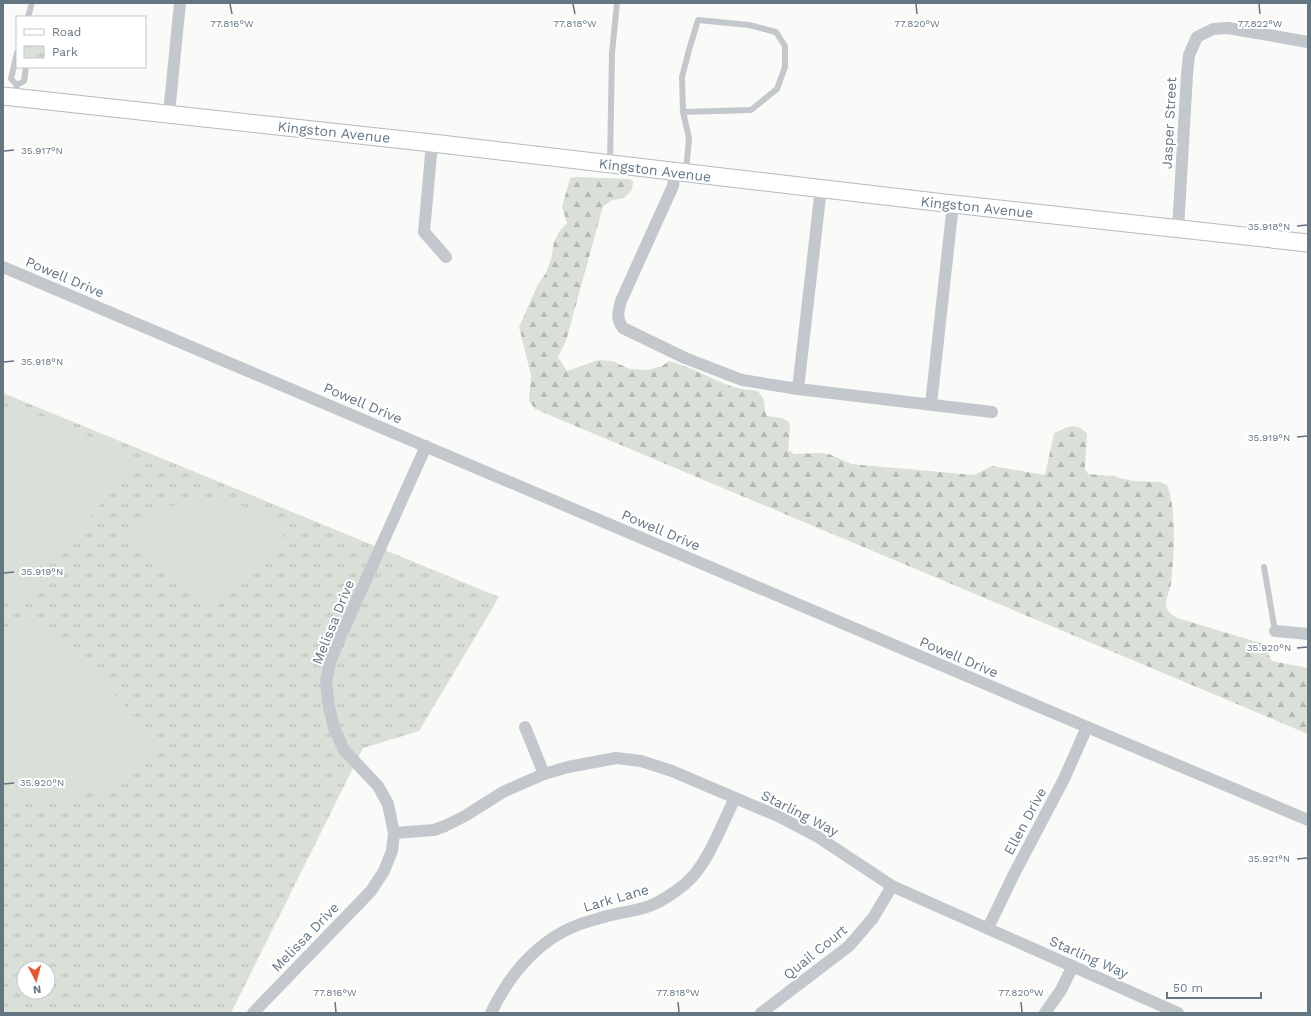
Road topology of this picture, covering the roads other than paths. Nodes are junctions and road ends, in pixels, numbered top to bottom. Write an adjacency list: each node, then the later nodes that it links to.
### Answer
1 (32, 3): 4 (lane)
2 (180, 3): 10 (street)
3 (617, 3): 12 (lane)
4 (28, 16)
5 (1308, 42): 16 (street, Jasper Street)
6 (16, 57): 8 (lane)
7 (26, 68): 8 (lane)
8 (11, 92): 10 (street, Kingston Avenue)
9 (684, 112): 9 (lane); 13 (lane)
10 (169, 114): 11 (street, Kingston Avenue)
11 (432, 143): 12 (street, Kingston Avenue); 18 (street)
12 (610, 164): 13 (street, Kingston Avenue)
13 (681, 173): 14 (street, Kingston Avenue); 20 (street)
14 (821, 188): 15 (street, Kingston Avenue); 20 (street)
15 (953, 204): 16 (street, Kingston Avenue); 21 (street)
16 (1178, 229): 17 (street, Kingston Avenue)
17 (1308, 243)
18 (446, 257)
19 (3, 267): 23 (street, Powell Drive)
20 (798, 389): 21 (street)
21 (931, 404): 22 (street)
22 (992, 412)
23 (426, 446): 28 (street, Powell Drive); 32 (street, Melissa Drive)
24 (1264, 566): 25 (lane)
25 (1275, 631): 26 (street)
26 (1308, 634)
27 (525, 727): 29 (street)
28 (1087, 727): 31 (street, Powell Drive); 34 (street, Ellen Drive)
29 (544, 774): 30 (street, Starling Way); 32 (street, Starling Way)
30 (735, 798): 33 (street, Starling Way); 37 (street, Lark Lane)
31 (1308, 820)
32 (394, 832): 36 (street, Melissa Drive)
33 (892, 886): 34 (street, Starling Way); 38 (street, Quail Court)
34 (988, 928): 35 (street, Starling Way)
35 (1073, 966): 39 (street); 40 (street, Starling Way)
36 (253, 1013)
37 (491, 1013)
38 (762, 1013)
39 (1045, 1013)
40 (1178, 1013)

